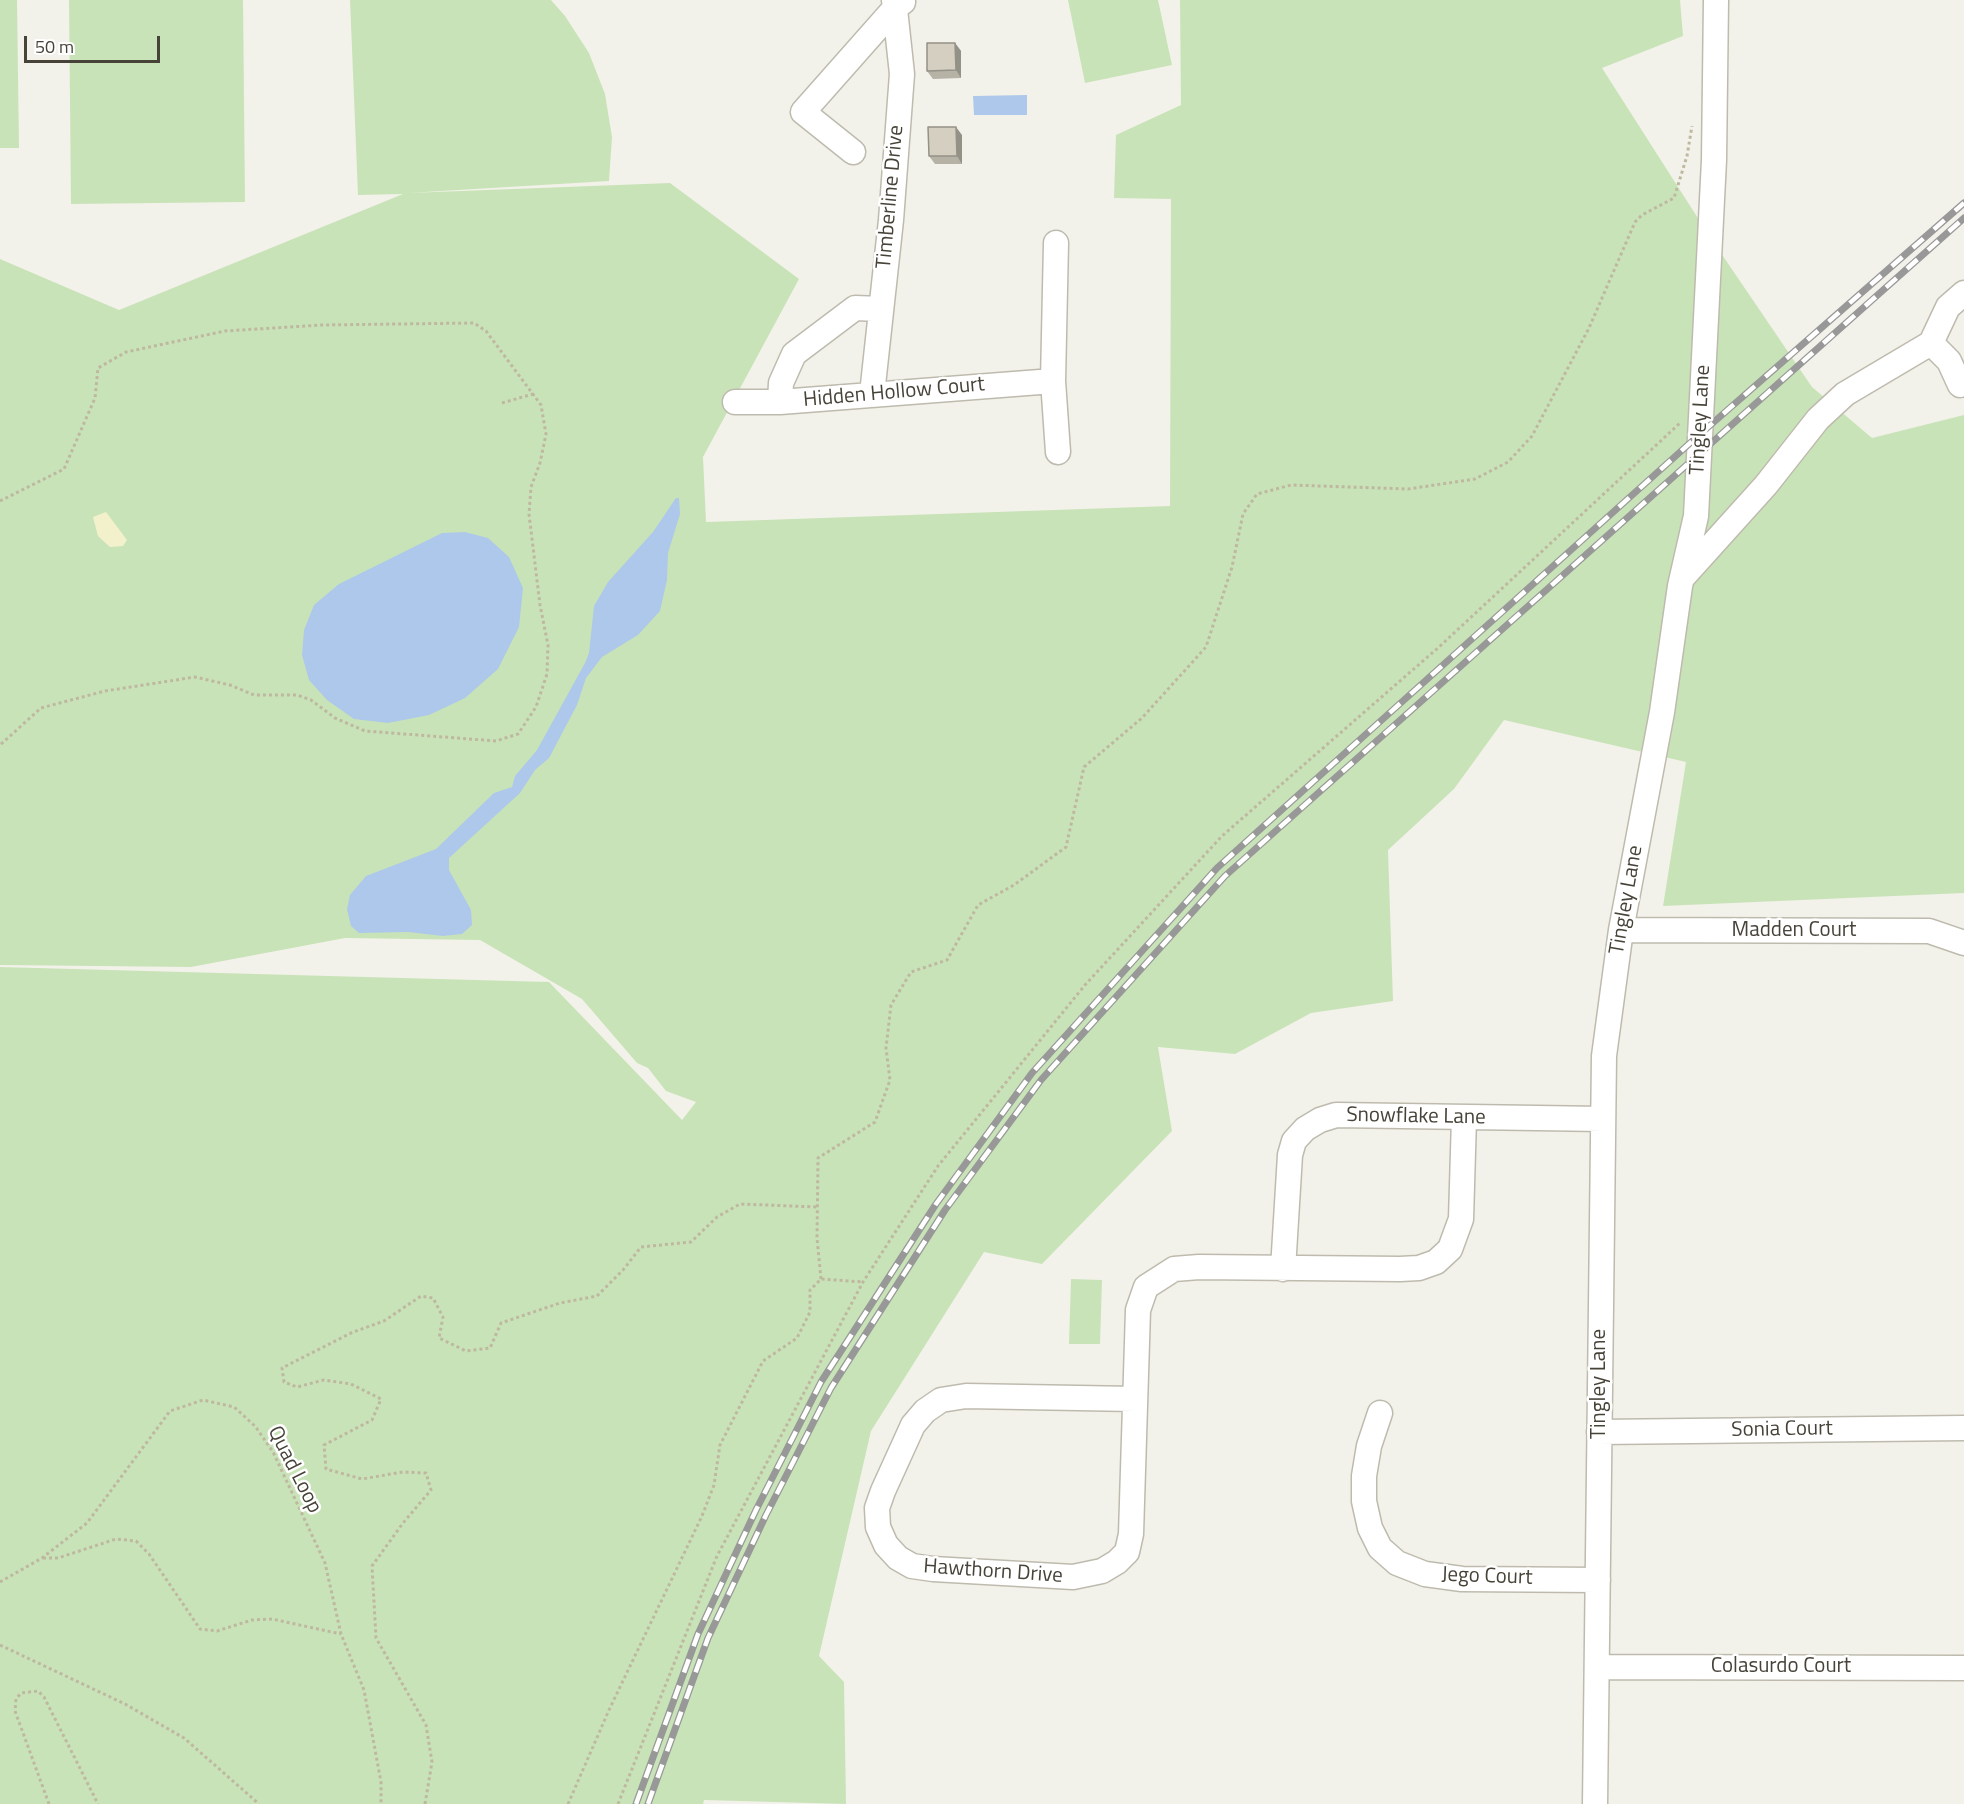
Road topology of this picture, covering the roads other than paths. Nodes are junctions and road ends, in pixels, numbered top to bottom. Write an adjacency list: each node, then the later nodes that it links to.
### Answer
1 (1716, 0): 15 (street, Tingley Lane)
2 (899, 3): 3 (street); 6 (street, Timberline Drive)
3 (853, 152)
4 (1056, 243): 9 (street)
5 (1964, 293): 7 (street)
6 (880, 309): 11 (street, Timberline Drive); 13 (street)
7 (1931, 343): 8 (street); 15 (street)
8 (1956, 355): 10 (street)
9 (1053, 381): 11 (street, Hidden Hollow Court); 14 (street)
10 (1964, 384)
11 (872, 394): 13 (street, Hidden Hollow Court)
12 (735, 402): 13 (street, Hidden Hollow Court)
13 (780, 402)
14 (1058, 452)
15 (1682, 577): 16 (street, Tingley Lane)
16 (1621, 930): 17 (street, Madden Court); 19 (street, Tingley Lane)
17 (1964, 943)
18 (1464, 1118): 19 (street, Snowflake Lane); 20 (street, Hawthorn Drive); 20 (street, Snowflake Lane)
19 (1603, 1119): 24 (street, Tingley Lane)
20 (1283, 1269): 21 (street, Hawthorn Drive)
21 (1134, 1399): 21 (street, Hawthorn Drive)
22 (1380, 1413): 25 (street, Jego Court)
23 (1964, 1428): 24 (street, Sonia Court)
24 (1599, 1432): 25 (street, Tingley Lane)
25 (1598, 1580): 26 (street, Tingley Lane)
26 (1597, 1667): 27 (street, Colasurdo Court); 28 (street, Tingley Lane)
27 (1964, 1668)
28 (1594, 1804)

